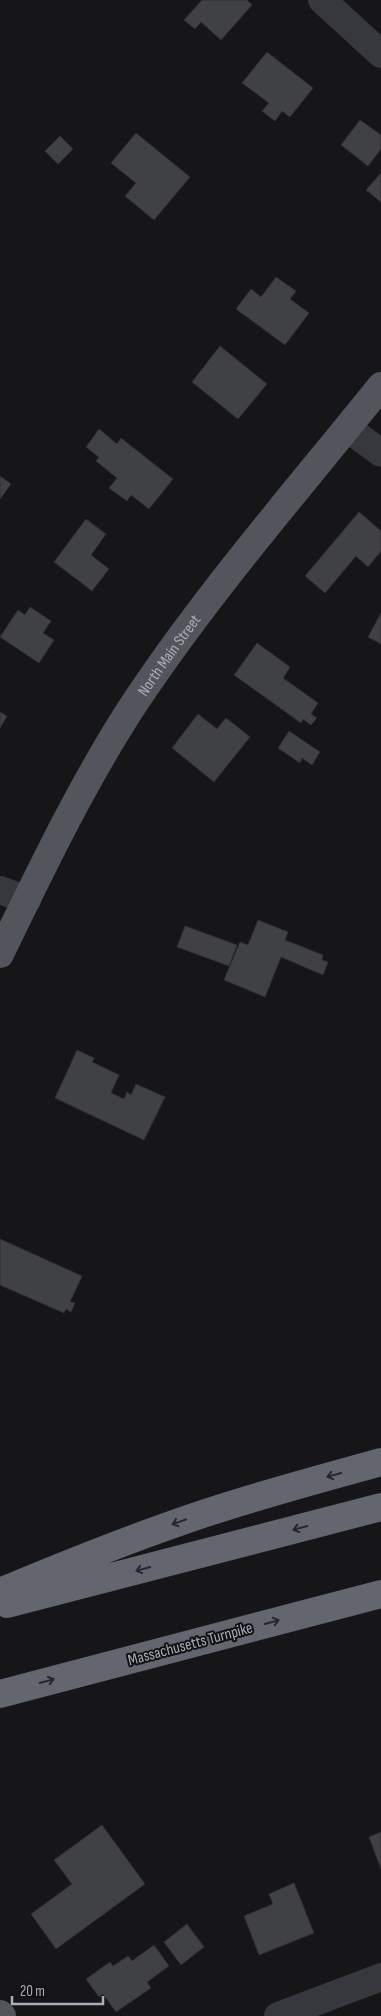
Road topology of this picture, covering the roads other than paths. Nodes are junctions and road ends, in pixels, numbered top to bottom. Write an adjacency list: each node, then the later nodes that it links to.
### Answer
1 (322, 0): 2 (street)
2 (381, 54)
3 (381, 386): 4 (main road, North Main Street)
4 (347, 428): 5 (street); 7 (main road, North Main Street)
5 (381, 452)
6 (0, 890): 7 (street)
7 (26, 900): 8 (main road, North Main Street)
8 (0, 954)
9 (381, 1462): 11 (highway, one-way to 11)
10 (381, 1507): 13 (highway, one-way to 13)
11 (0, 1592)
12 (381, 1594): 14 (highway, Massachusetts Turnpike, one-way to 12)
13 (0, 1606)
14 (0, 1694)
15 (381, 1977): 16 (street)
16 (278, 2016)

